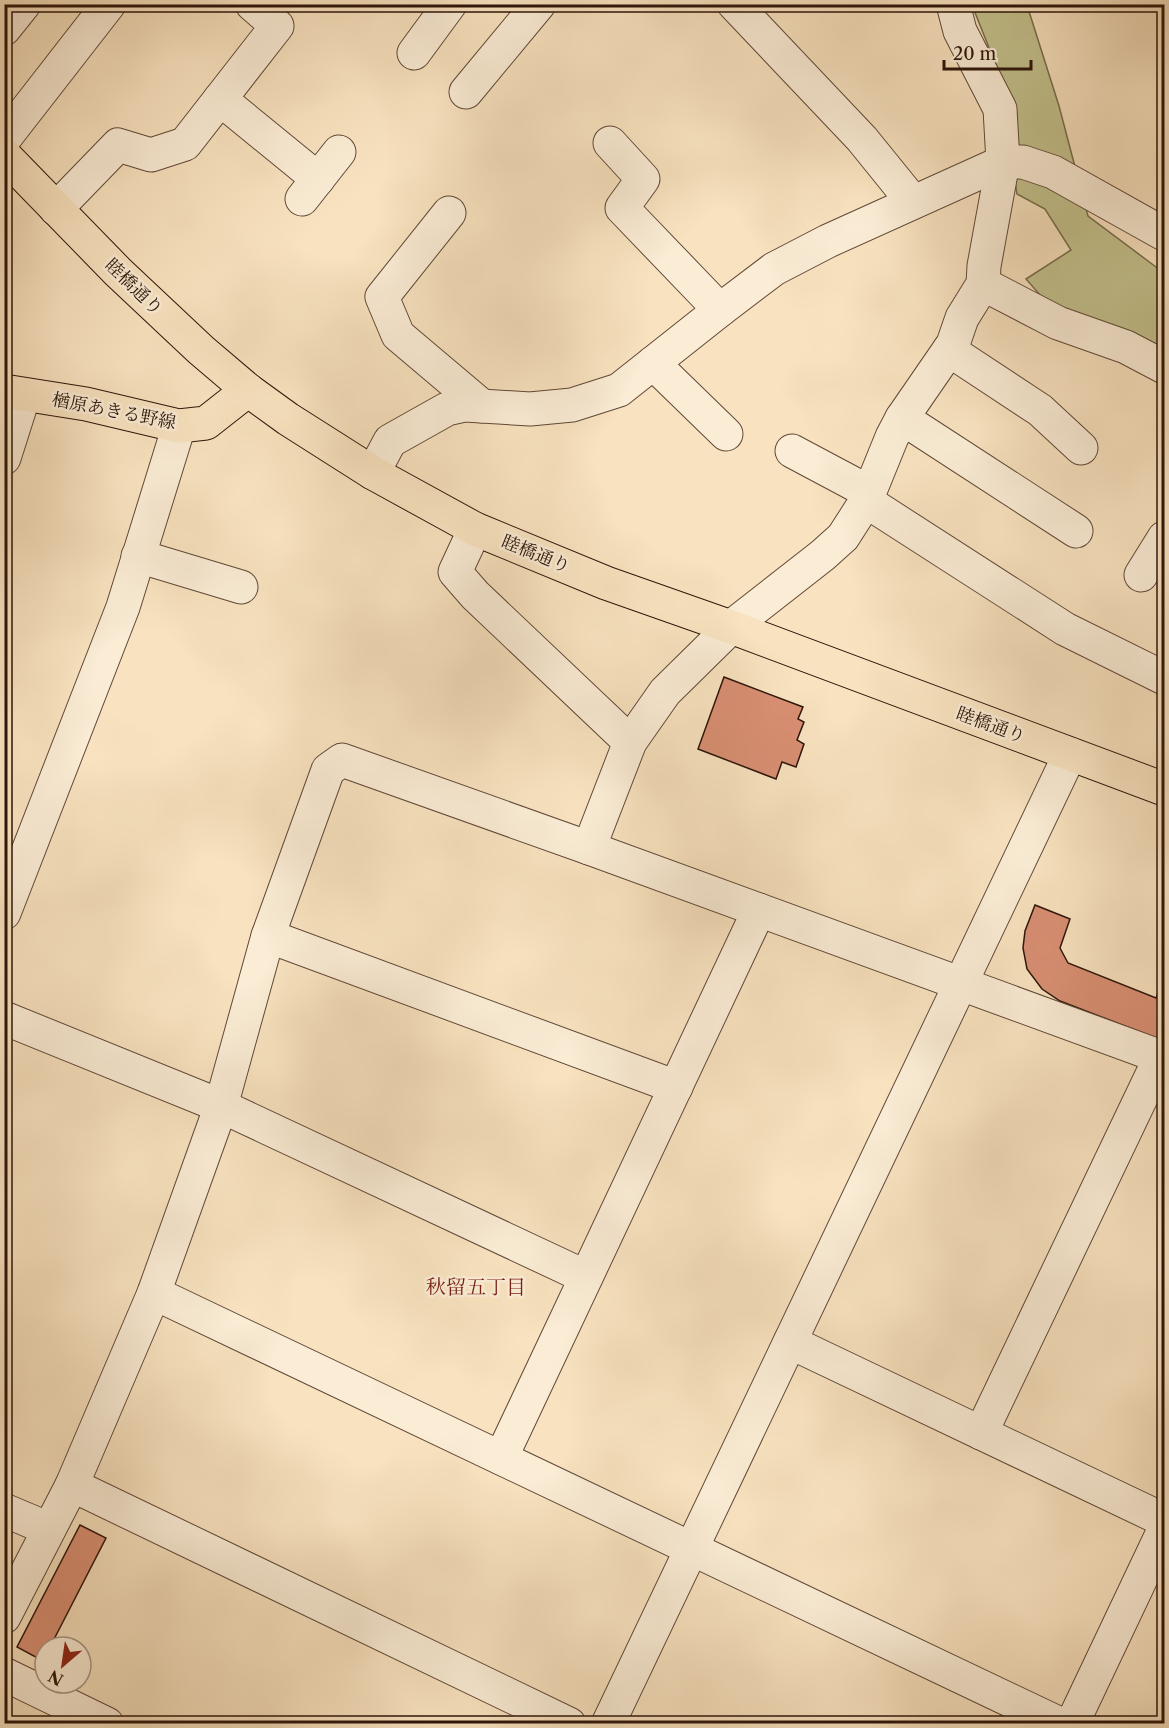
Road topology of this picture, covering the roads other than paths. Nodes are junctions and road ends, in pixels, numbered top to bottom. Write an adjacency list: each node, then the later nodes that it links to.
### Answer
1 (24, 4): 8 (street)
2 (110, 4): 12 (street)
3 (252, 4): 11 (street)
4 (450, 4): 9 (street)
5 (539, 4): 10 (street)
6 (734, 4): 17 (street)
7 (953, 4): 16 (street)
8 (4, 29)
9 (414, 53)
10 (466, 92)
11 (220, 99): 14 (street); 18 (street)
12 (4, 139)
13 (610, 142): 22 (street)
14 (339, 152)
15 (4, 155): 18 (main road, 睦橋通り)
16 (1003, 162): 17 (street); 20 (street); 21 (street)
17 (913, 202): 22 (street)
18 (56, 209): 26 (main road, 睦橋通り)
19 (449, 213): 28 (street)
20 (1164, 234)
21 (983, 284): 23 (street); 25 (street)
22 (720, 310): 24 (street)
23 (949, 350): 29 (street); 32 (street)
24 (653, 363): 28 (street); 31 (street)
25 (1164, 367)
26 (248, 390): 30 (main road, 楢原あきる野線); 35 (main road, 睦橋通り)
27 (14, 393): 30 (main road, 楢原あきる野線); 34 (street)
28 (482, 406): 35 (street)
29 (902, 418): 36 (street); 38 (street)
30 (179, 426): 40 (street)
31 (726, 435)
32 (1081, 448)
33 (792, 451): 36 (street)
34 (4, 458)
35 (373, 473): 37 (main road, 睦橋通り)
36 (867, 496): 43 (street); 44 (street)
37 (475, 529): 43 (main road, 睦橋通り); 45 (street)
38 (1076, 531)
39 (1164, 538): 41 (street)
40 (138, 556): 42 (street); 50 (street)
41 (1141, 575)
42 (242, 587)
43 (731, 627): 45 (street); 46 (main road, 睦橋通り)
44 (1164, 678)
45 (630, 742): 48 (street)
46 (1070, 754): 47 (main road, 睦橋通り); 52 (street)
47 (1164, 789)
48 (590, 848): 49 (street); 51 (street)
49 (759, 910): 52 (street); 55 (street)
50 (4, 913)
51 (268, 936): 55 (street); 56 (street)
52 (960, 984): 54 (street); 59 (street)
53 (4, 1018): 56 (street)
54 (1163, 1057): 60 (street)
55 (676, 1087): 57 (street)
56 (221, 1106): 57 (street); 58 (street)
57 (586, 1277): 61 (street)
58 (154, 1293): 61 (street); 62 (street)
59 (790, 1342): 60 (street); 67 (street)
60 (981, 1433): 64 (street)
61 (501, 1458): 67 (street)
62 (72, 1485): 65 (street); 71 (street)
63 (4, 1510): 65 (street)
64 (1164, 1520)
65 (49, 1529): 68 (street)
66 (1164, 1530): 74 (street)
67 (692, 1548): 72 (street); 73 (street)
68 (4, 1617)
69 (4, 1674): 70 (street)
70 (107, 1724)
71 (569, 1724)
72 (608, 1724)
73 (1060, 1724)
74 (1072, 1724)

